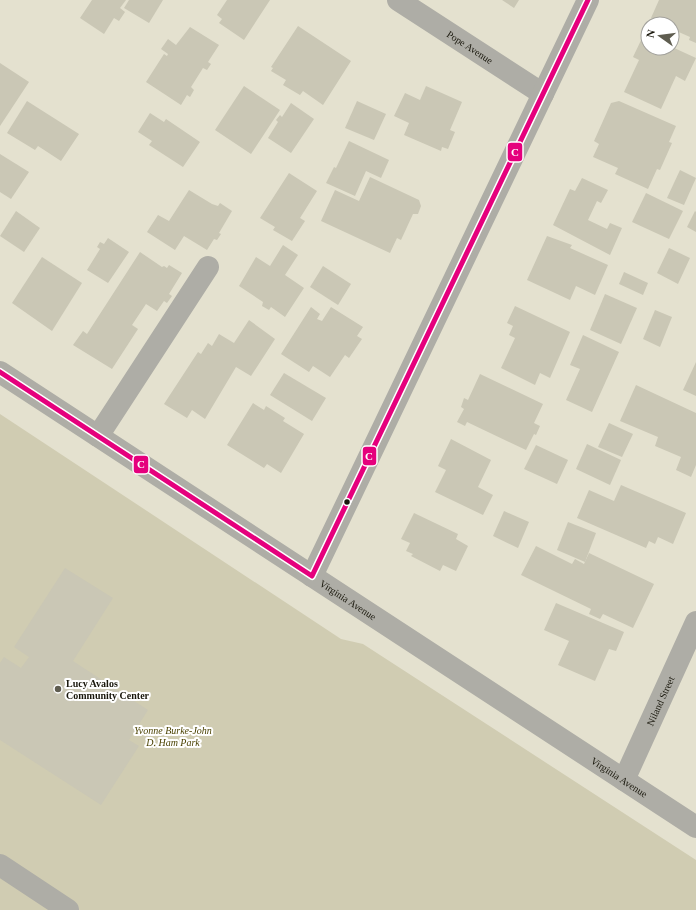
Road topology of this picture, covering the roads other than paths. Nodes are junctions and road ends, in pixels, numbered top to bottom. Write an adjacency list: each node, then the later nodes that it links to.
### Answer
1 (398, 0): 3 (street, Pope Avenue)
2 (588, 0): 3 (street)
3 (543, 94): 7 (street)
4 (208, 267): 6 (street)
5 (0, 372): 6 (street, Virginia Avenue)
6 (98, 436): 7 (street, Virginia Avenue)
7 (312, 576): 9 (street, Virginia Avenue)
8 (696, 622): 9 (street, Niland Street)
9 (624, 780): 10 (street, Virginia Avenue)
10 (696, 827)
11 (0, 865): 12 (street)
12 (68, 910)

